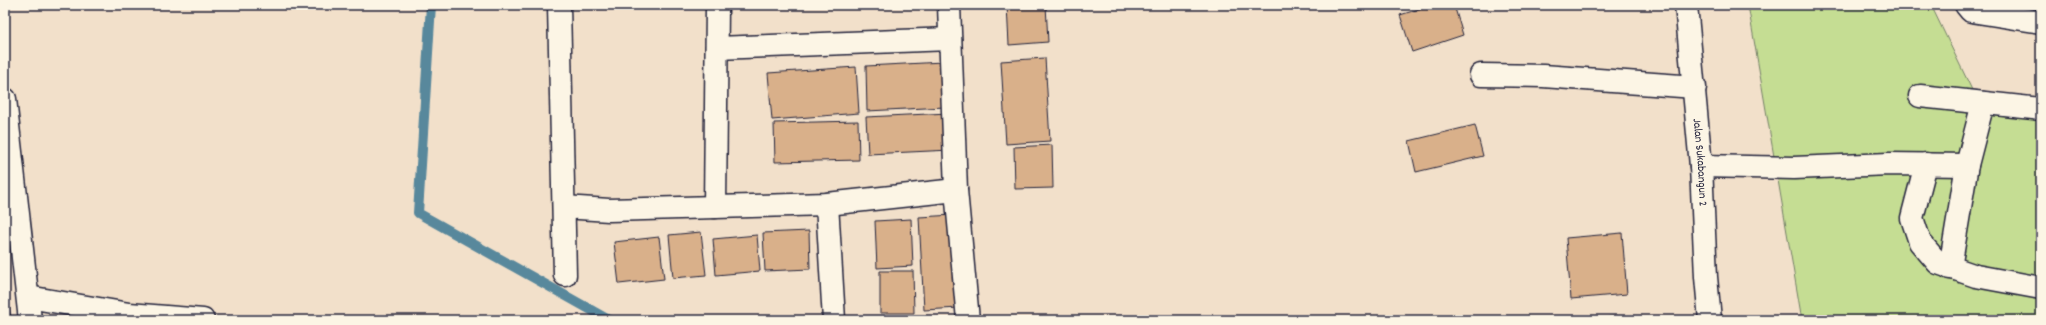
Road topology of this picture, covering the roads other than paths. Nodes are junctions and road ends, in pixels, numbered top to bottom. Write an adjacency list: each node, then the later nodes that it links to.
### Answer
1 (559, 5): 20 (street)
2 (717, 5): 8 (street)
3 (949, 5): 7 (street)
4 (1686, 5): 10 (street, Jalan Sukabangun 2)
5 (1966, 5): 6 (street)
6 (2041, 22)
7 (950, 39): 8 (street); 18 (street)
8 (717, 48): 21 (street)
9 (1481, 75): 10 (street)
10 (1695, 87): 17 (street, Jalan Sukabangun 2)
11 (1920, 96): 13 (street)
12 (5, 99): 25 (street)
13 (1983, 103): 14 (street); 16 (street)
14 (2041, 109)
15 (1926, 164): 16 (street); 17 (street); 22 (street)
16 (1967, 165): 22 (street)
17 (1701, 166): 30 (street, Jalan Sukabangun 2)
18 (956, 190): 19 (street); 29 (street)
19 (828, 204): 21 (street); 28 (street)
20 (564, 207): 21 (street); 23 (street)
21 (715, 207)
22 (1950, 268): 24 (street)
23 (565, 275)
24 (2041, 288)
25 (28, 297): 26 (street); 27 (street)
26 (30, 320)
27 (203, 320)
28 (834, 320)
29 (968, 320)
30 (1710, 320)

